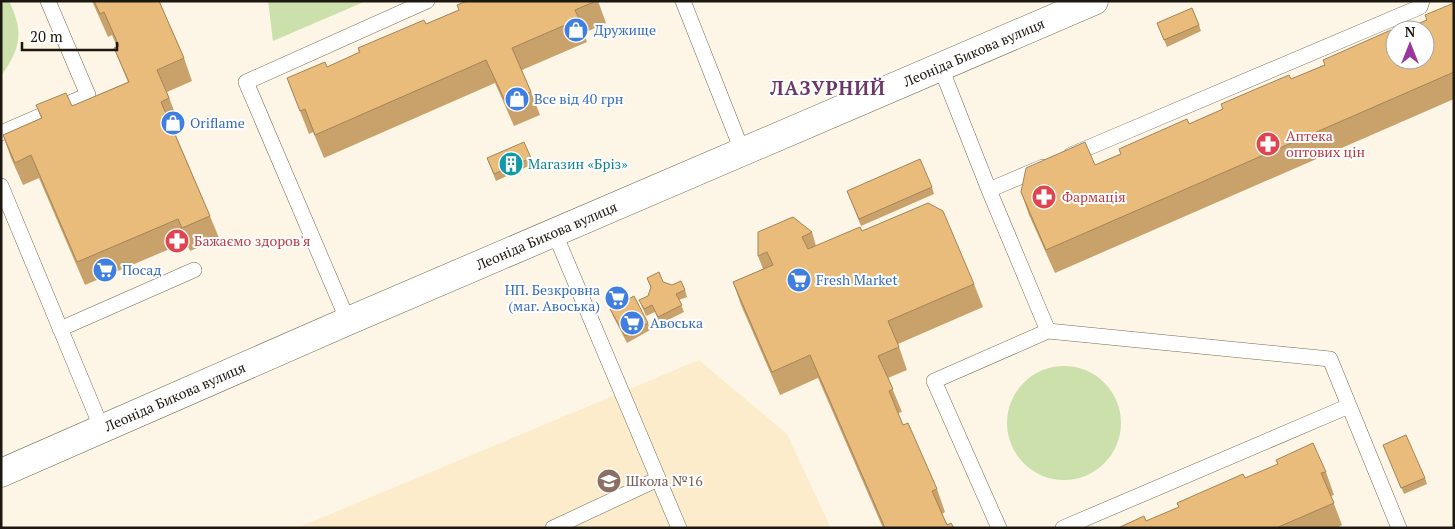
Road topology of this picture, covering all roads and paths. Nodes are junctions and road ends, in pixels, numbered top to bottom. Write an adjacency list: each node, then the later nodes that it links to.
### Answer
1 (48, 1): 7 (lane)
2 (427, 1): 14 (lane)
3 (683, 1): 8 (lane)
4 (1094, 1): 6 (street, Леоніда Бикова вулиця)
5 (1422, 1): 10 (lane)
6 (941, 68): 8 (street, Леоніда Бикова вулиця); 10 (lane)
7 (1, 133)
8 (742, 153): 12 (street, Леоніда Бикова вулиця)
9 (1, 186): 11 (lane)
10 (989, 190): 16 (lane)
11 (5, 208): 15 (lane)
12 (555, 234): 14 (street, Леоніда Бикова вулиця); 20 (lane)
13 (194, 270): 15 (lane)
14 (348, 322): 18 (street, Леоніда Бикова вулиця)
15 (60, 329): 18 (lane)
16 (1048, 331): 17 (lane); 23 (lane)
17 (1349, 406): 24 (lane); 25 (lane)
18 (102, 429): 19 (street, Леоніда Бикова вулиця)
19 (1, 473)
20 (658, 479): 21 (lane); 22 (lane)
21 (553, 528)
22 (679, 528)
23 (999, 528)
24 (1063, 528)
25 (1398, 528)

